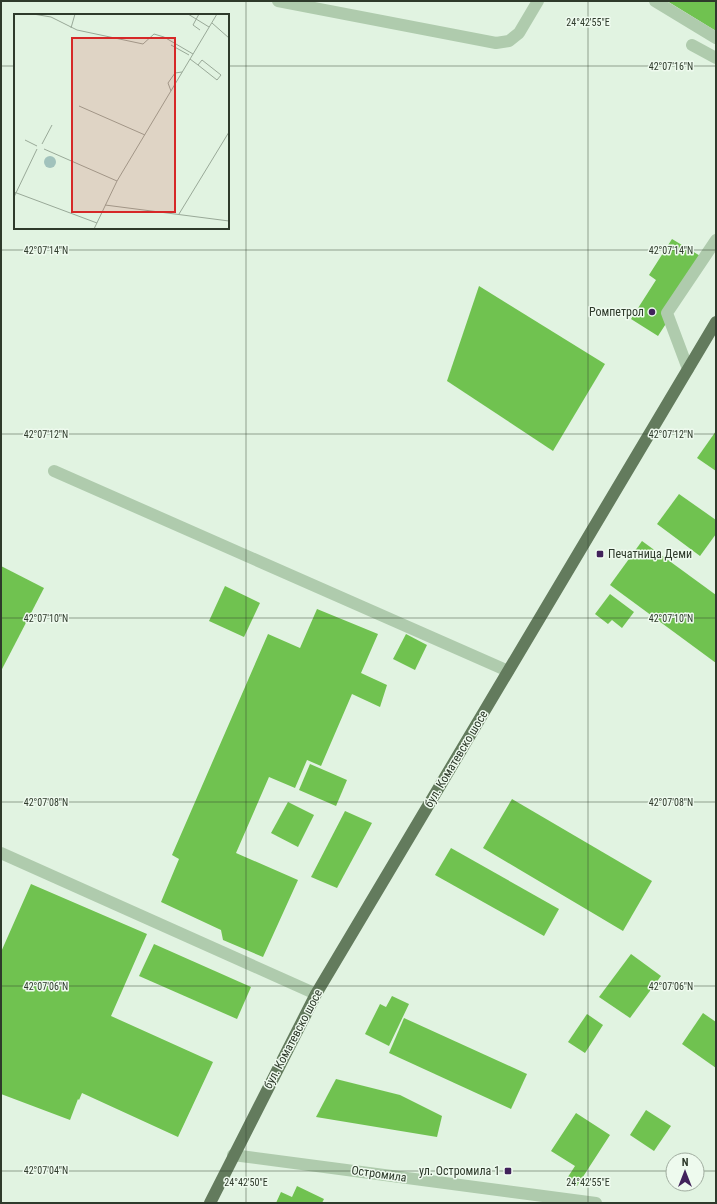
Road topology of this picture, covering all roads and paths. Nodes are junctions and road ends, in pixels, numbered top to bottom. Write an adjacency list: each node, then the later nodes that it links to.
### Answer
1 (278, 1): 2 (street)
2 (538, 1)
3 (655, 1): 4 (street)
4 (716, 38)
5 (692, 44): 6 (street)
6 (716, 58)
7 (716, 240): 9 (street)
8 (716, 322): 9 (main road, бул. Коматевско шосе)
9 (688, 369): 11 (main road, бул. Коматевско шосе)
10 (54, 471): 11 (street)
11 (508, 671): 13 (main road, бул. Коматевско шосе)
12 (1, 853): 13 (street)
13 (316, 994): 14 (main road, бул. Коматевско шосе)
14 (233, 1154): 15 (main road, бул. Коматевско шосе); 16 (street, Остромила)
15 (210, 1203)
16 (596, 1203)

